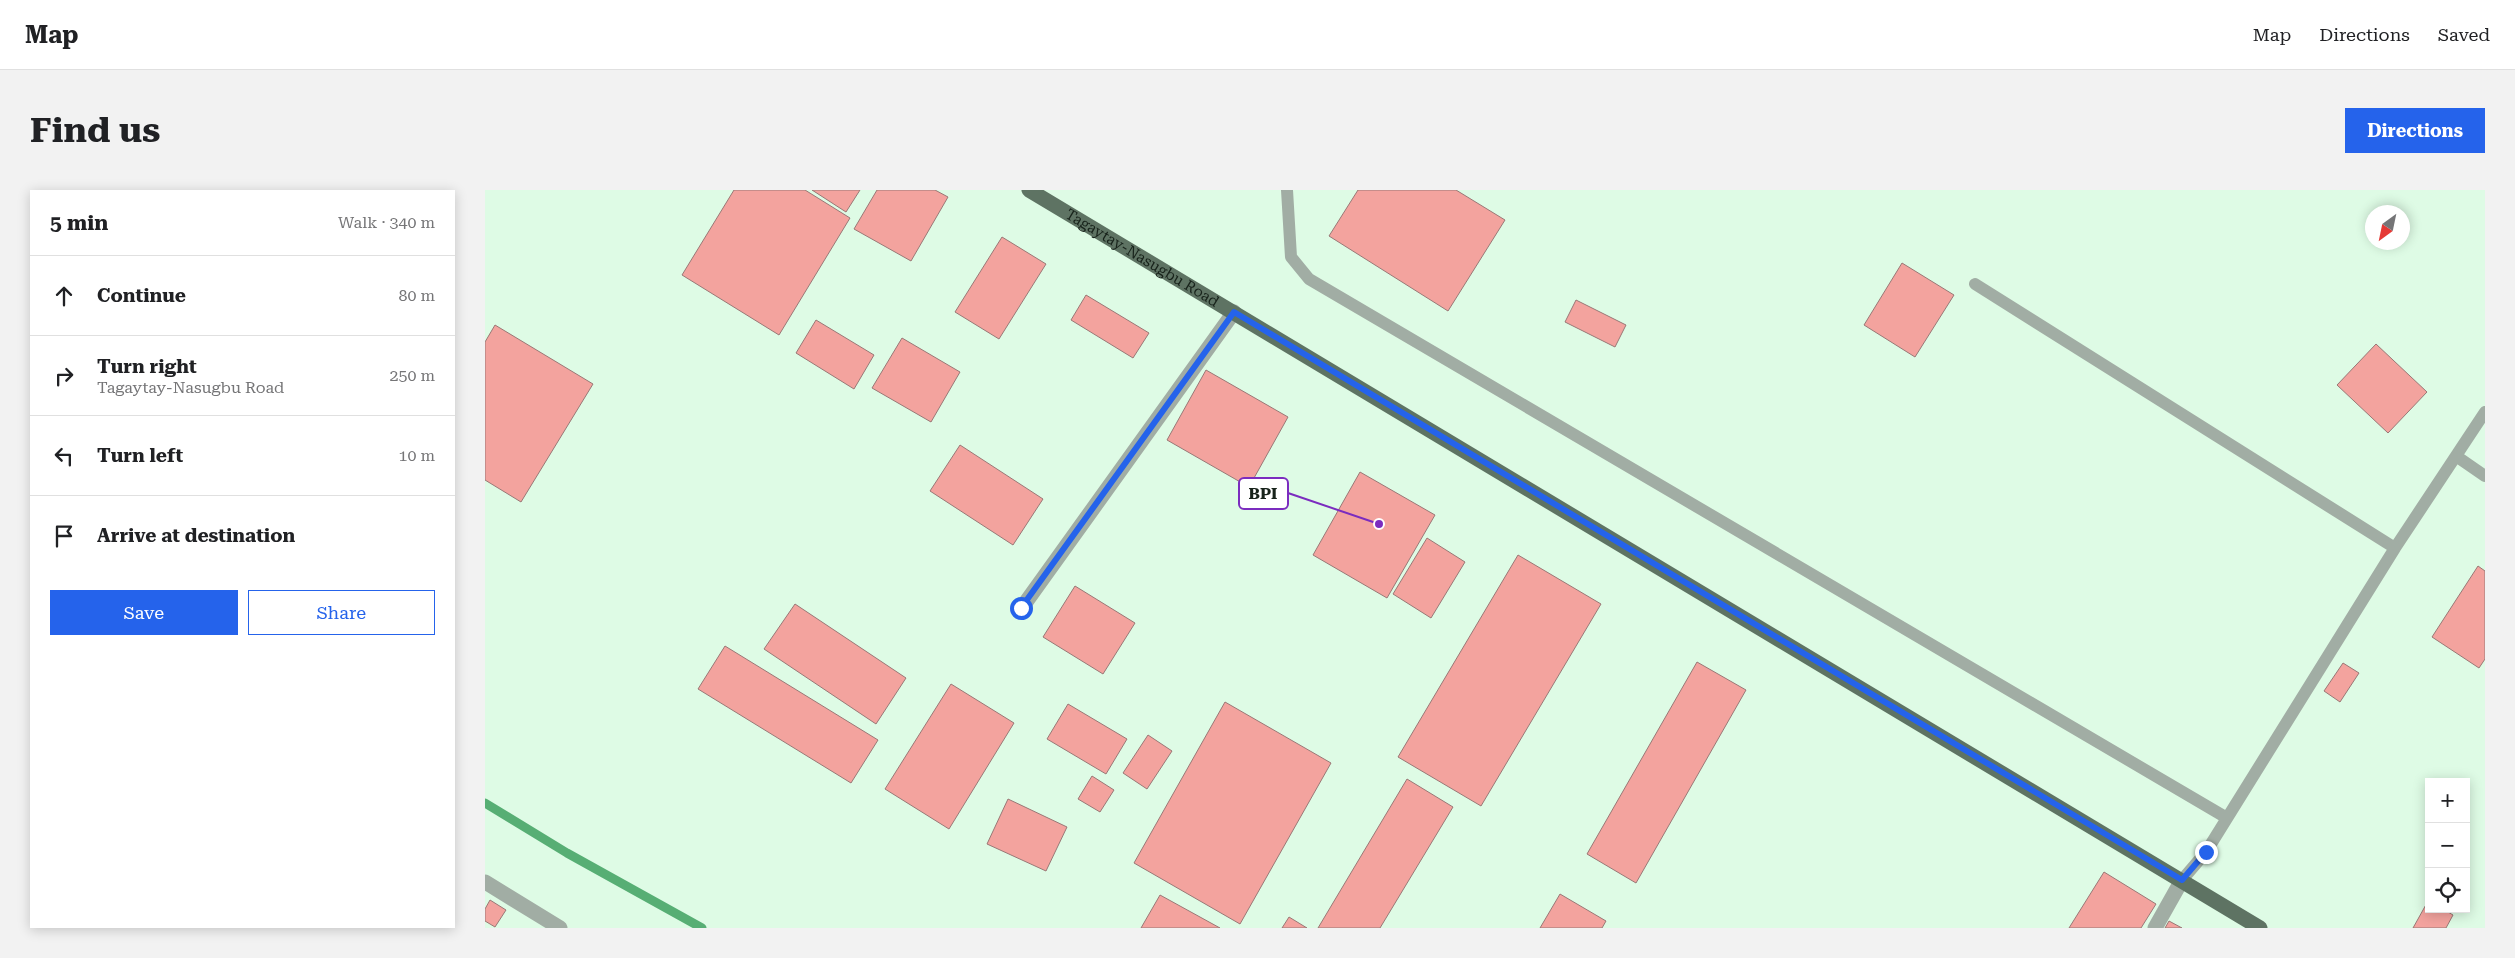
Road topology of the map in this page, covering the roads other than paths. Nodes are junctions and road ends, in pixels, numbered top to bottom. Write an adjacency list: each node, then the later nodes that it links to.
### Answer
1 (1029, 190): 4 (main road, Tagaytay-Nasugbu Road)
2 (1287, 190): 10 (lane)
3 (1975, 284): 8 (lane)
4 (1234, 312): 9 (street); 11 (main road, Tagaytay-Nasugbu Road)
5 (2485, 412): 6 (lane)
6 (2456, 456): 7 (lane); 8 (lane)
7 (2485, 476)
8 (2395, 548): 10 (lane)
9 (1021, 608)
10 (2227, 818): 11 (lane)
11 (2182, 880): 14 (street); 15 (main road, Tagaytay-Nasugbu Road)
12 (485, 882): 13 (street)
13 (560, 928)
14 (2155, 928)
15 (2260, 928)

